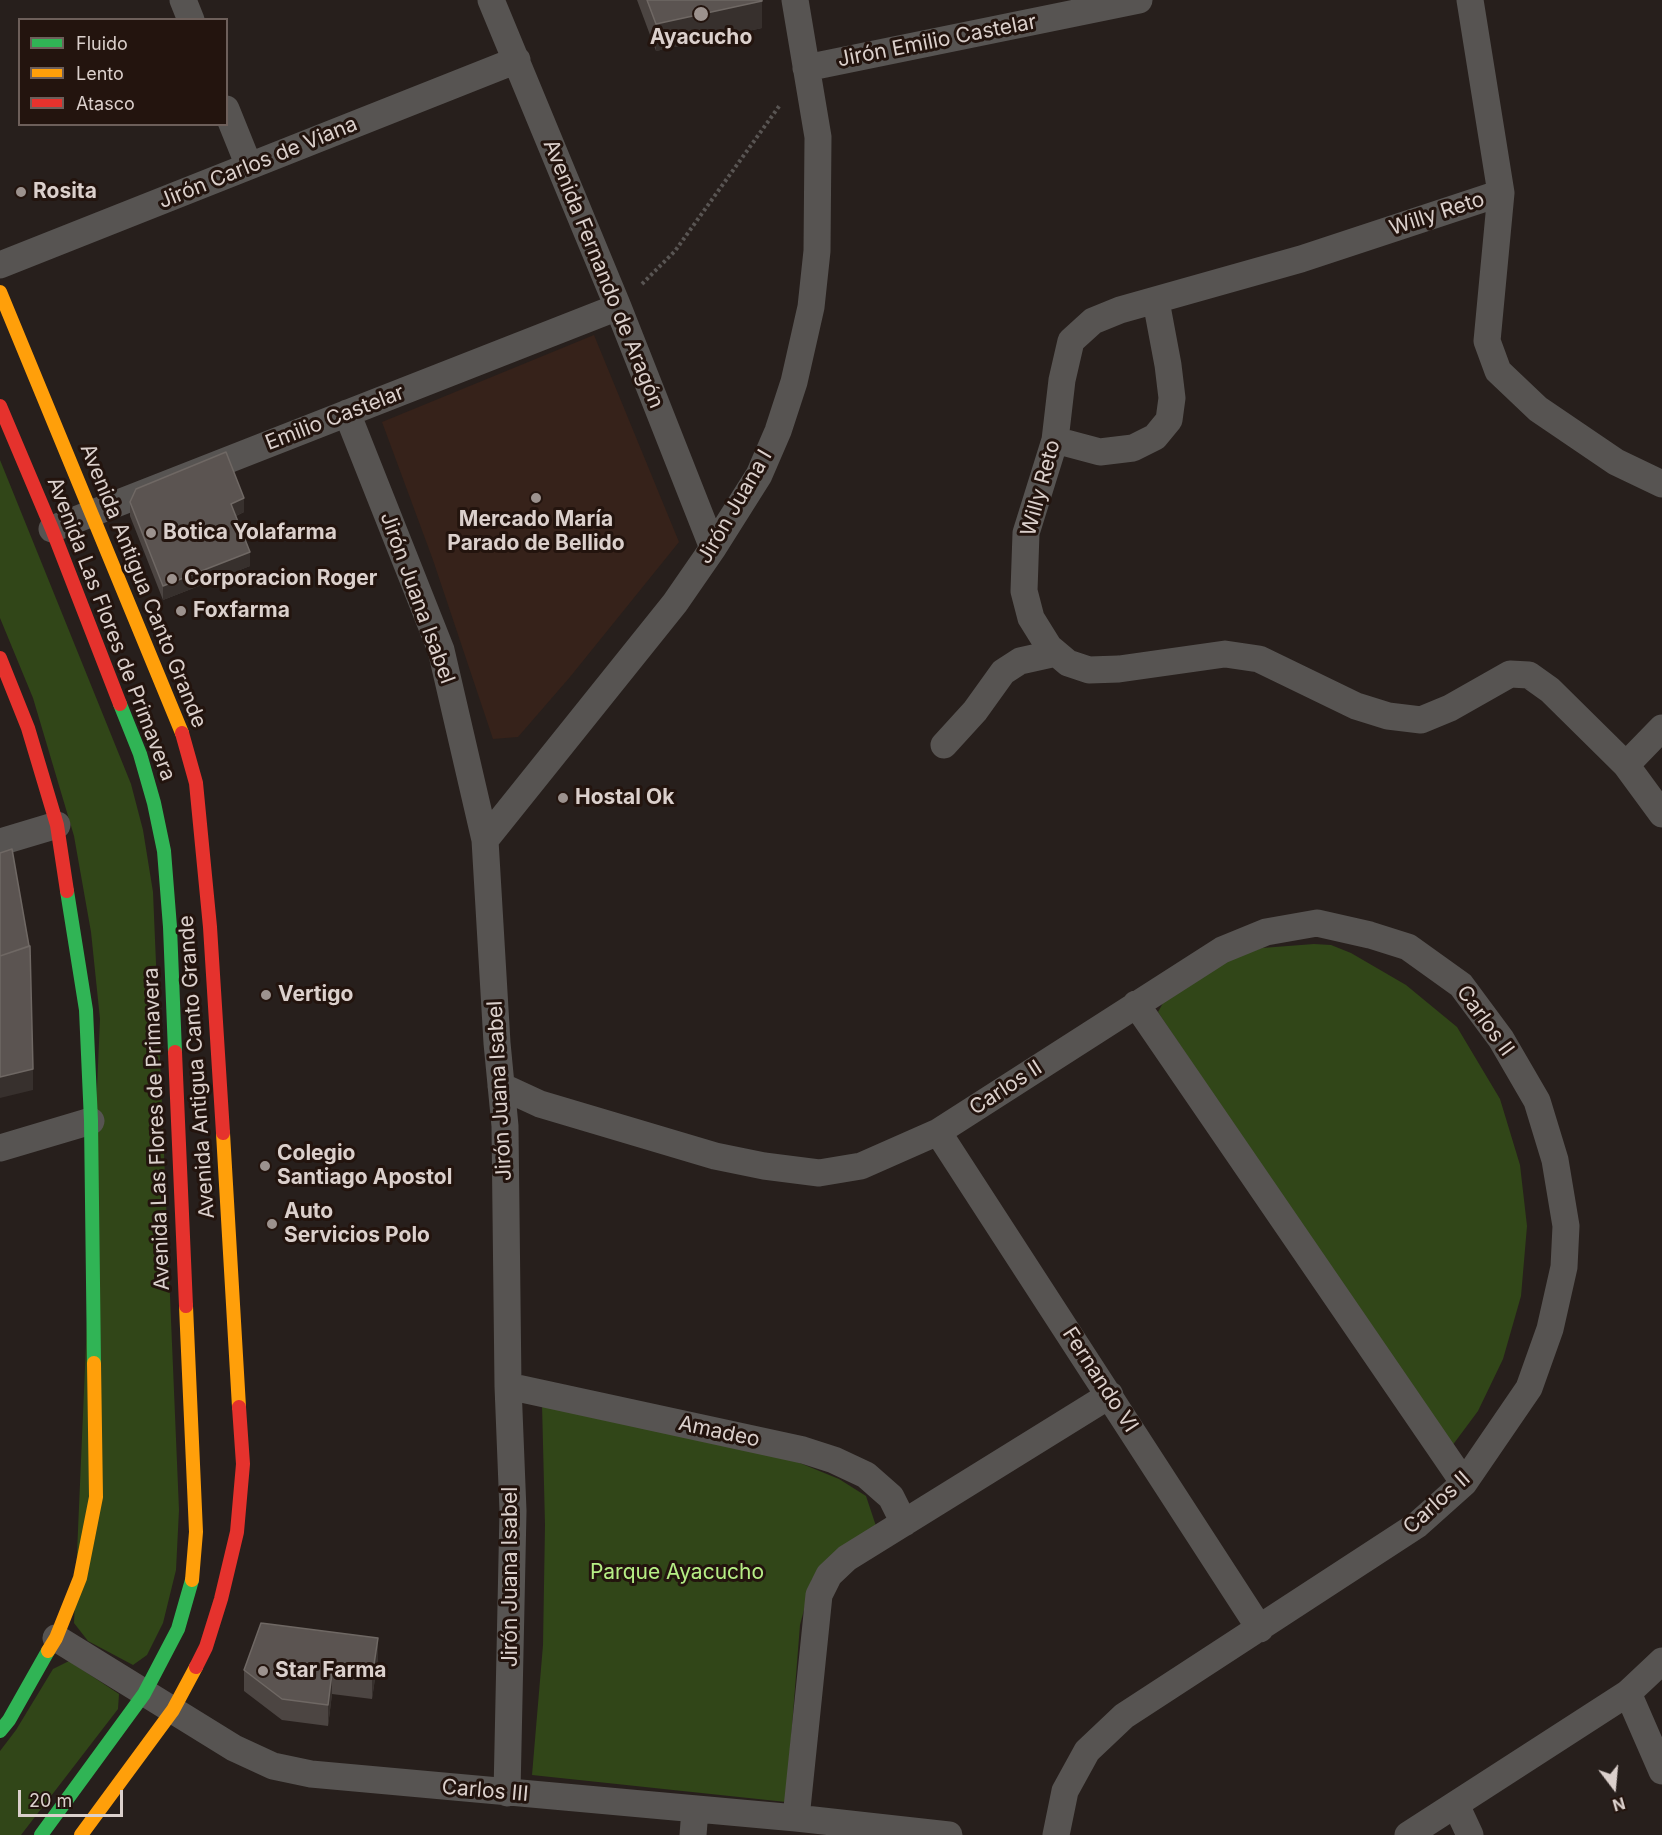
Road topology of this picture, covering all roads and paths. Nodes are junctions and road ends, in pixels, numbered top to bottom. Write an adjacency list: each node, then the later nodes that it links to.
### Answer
1 (183, 0): 6 (street)
2 (491, 0): 7 (street, Avenida Fernando de Aragón)
3 (795, 0): 8 (street, Jirón Juana I)
4 (1139, 0): 8 (street, Jirón Emilio Castelar)
5 (1470, 0): 11 (street)
6 (190, 18)
7 (517, 60): 10 (street, Jirón Carlos de Viana); 15 (street, Avenida Fernando de Aragón)
8 (806, 68): 15 (path); 22 (street, Jirón Juana I)
9 (228, 114): 10 (street)
10 (249, 166): 12 (street, Jirón Carlos de Viana)
11 (1501, 194): 14 (street, Willy Reto); 19 (street)
12 (0, 265)
13 (0, 292): 20 (main road, Avenida Antigua Canto Grande)
14 (1156, 301): 18 (street, Willy Reto); 18 (street)
15 (618, 307): 17 (street, Emilio Castelar); 22 (street, Avenida Fernando de Aragón)
16 (0, 406): 21 (main road, Avenida Las Flores de Primavera)
17 (347, 413): 20 (street, Emilio Castelar); 30 (street, Jirón Juana Isabel)
18 (1054, 440): 23 (street, Willy Reto)
19 (1662, 484)
20 (90, 514): 21 (street, Emilio Castelar); 46 (main road, Avenida Antigua Canto Grande)
21 (52, 529): 45 (main road, Avenida Las Flores de Primavera)
22 (713, 548): 30 (street, Jirón Juana I)
23 (1056, 653): 26 (street); 27 (street, Willy Reto)
24 (0, 658): 29 (main road)
25 (1662, 728): 27 (street)
26 (944, 745)
27 (1626, 765): 28 (street)
28 (1662, 814)
29 (57, 825): 31 (street); 34 (main road)
30 (485, 840): 33 (street, Jirón Juana Isabel)
31 (0, 842)
32 (1136, 1004): 35 (street, Carlos II); 39 (street); 39 (street, Carlos II)
33 (501, 1086): 35 (street, Carlos II); 37 (street, Jirón Juana Isabel)
34 (91, 1121): 36 (street); 42 (main road)
35 (938, 1132): 38 (street, Fernando VI)
36 (0, 1148)
37 (508, 1386): 40 (street, Amadeo); 49 (street, Jirón Juana Isabel)
38 (1110, 1395): 40 (street); 41 (street, Fernando VI)
39 (1464, 1483): 41 (street, Carlos II)
40 (904, 1523): 51 (street)
41 (1260, 1629): 56 (street, Carlos II)
42 (56, 1638): 45 (street, Carlos III); 47 (main road)
43 (1662, 1661): 44 (street)
44 (1628, 1693): 48 (street); 50 (street)
45 (144, 1694): 46 (street, Carlos III); 53 (main road, Avenida Las Flores de Primavera)
46 (173, 1710): 49 (street, Carlos III); 54 (main road, Avenida Antigua Canto Grande)
47 (0, 1731)
48 (1662, 1771)
49 (507, 1793): 52 (street, Carlos III)
50 (1456, 1805): 57 (street); 58 (street)
51 (796, 1818): 52 (street, Carlos III); 55 (street, Carlos III)
52 (694, 1822)
53 (41, 1835)
54 (81, 1835)
55 (949, 1835)
56 (1056, 1835)
57 (1408, 1835)
58 (1470, 1835)

